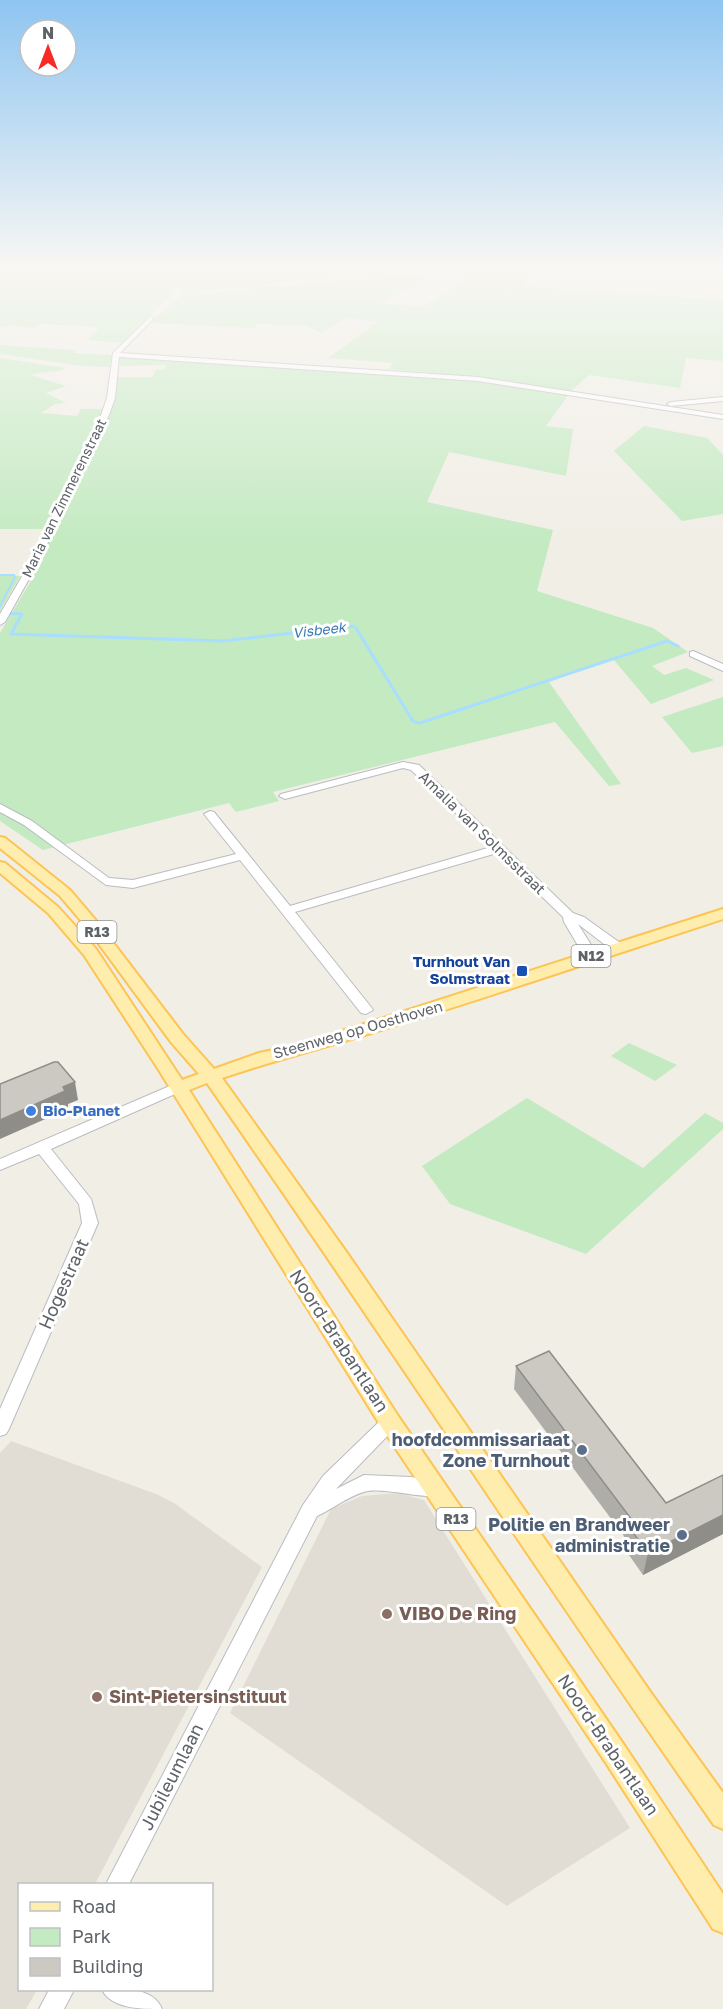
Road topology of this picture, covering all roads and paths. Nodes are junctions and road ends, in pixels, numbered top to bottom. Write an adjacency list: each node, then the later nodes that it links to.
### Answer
1 (117, 359): 6 (street, Maria van Zimmerenstraat)
2 (160, 359): 4 (street)
3 (723, 399): 4 (street)
4 (660, 407): 5 (street)
5 (723, 417)
6 (0, 622)
7 (693, 654): 8 (street)
8 (723, 668)
9 (285, 796): 13 (street, Amalia van Solmsstraat)
10 (0, 807): 14 (street)
11 (210, 814): 14 (street)
12 (0, 841): 22 (main road, R13)
13 (499, 849): 16 (street); 18 (street, Amalia van Solmsstraat)
14 (242, 856): 16 (street)
15 (0, 866): 23 (main road, Noord-Brabantlaan / R13)
16 (285, 911): 21 (street)
17 (723, 914): 19 (main road, Steenweg op Oosthoven / N12)
18 (569, 916): 19 (street, Amalia van Solmsstraat); 20 (street, Amalia van Solmsstraat)
19 (618, 948): 20 (main road, Steenweg op Oosthoven / N12)
20 (591, 956): 22 (main road, Steenweg op Oosthoven / N12)
21 (366, 1011)
22 (211, 1076): 23 (main road, Steenweg op Oosthoven / N12); 30 (main road, R13)
23 (179, 1087): 24 (street, Steenweg op Oosthoven); 26 (main road, Noord-Brabantlaan / R13)
24 (41, 1146): 25 (street, Steenweg op Oosthoven); 27 (street, Hogestraat)
25 (0, 1165)
26 (390, 1422): 28 (main road, Noord-Brabantlaan / R13); 29 (street, Jubileumlaan)
27 (0, 1429)
28 (436, 1489): 29 (street); 32 (main road, Noord-Brabantlaan / R13)
29 (310, 1511): 31 (street, Jubileumlaan)
30 (723, 1816)
31 (118, 1883)
32 (723, 1919)
33 (61, 1991): 35 (street)
34 (118, 1991): 36 (street)
35 (51, 2009)
36 (150, 2009)

